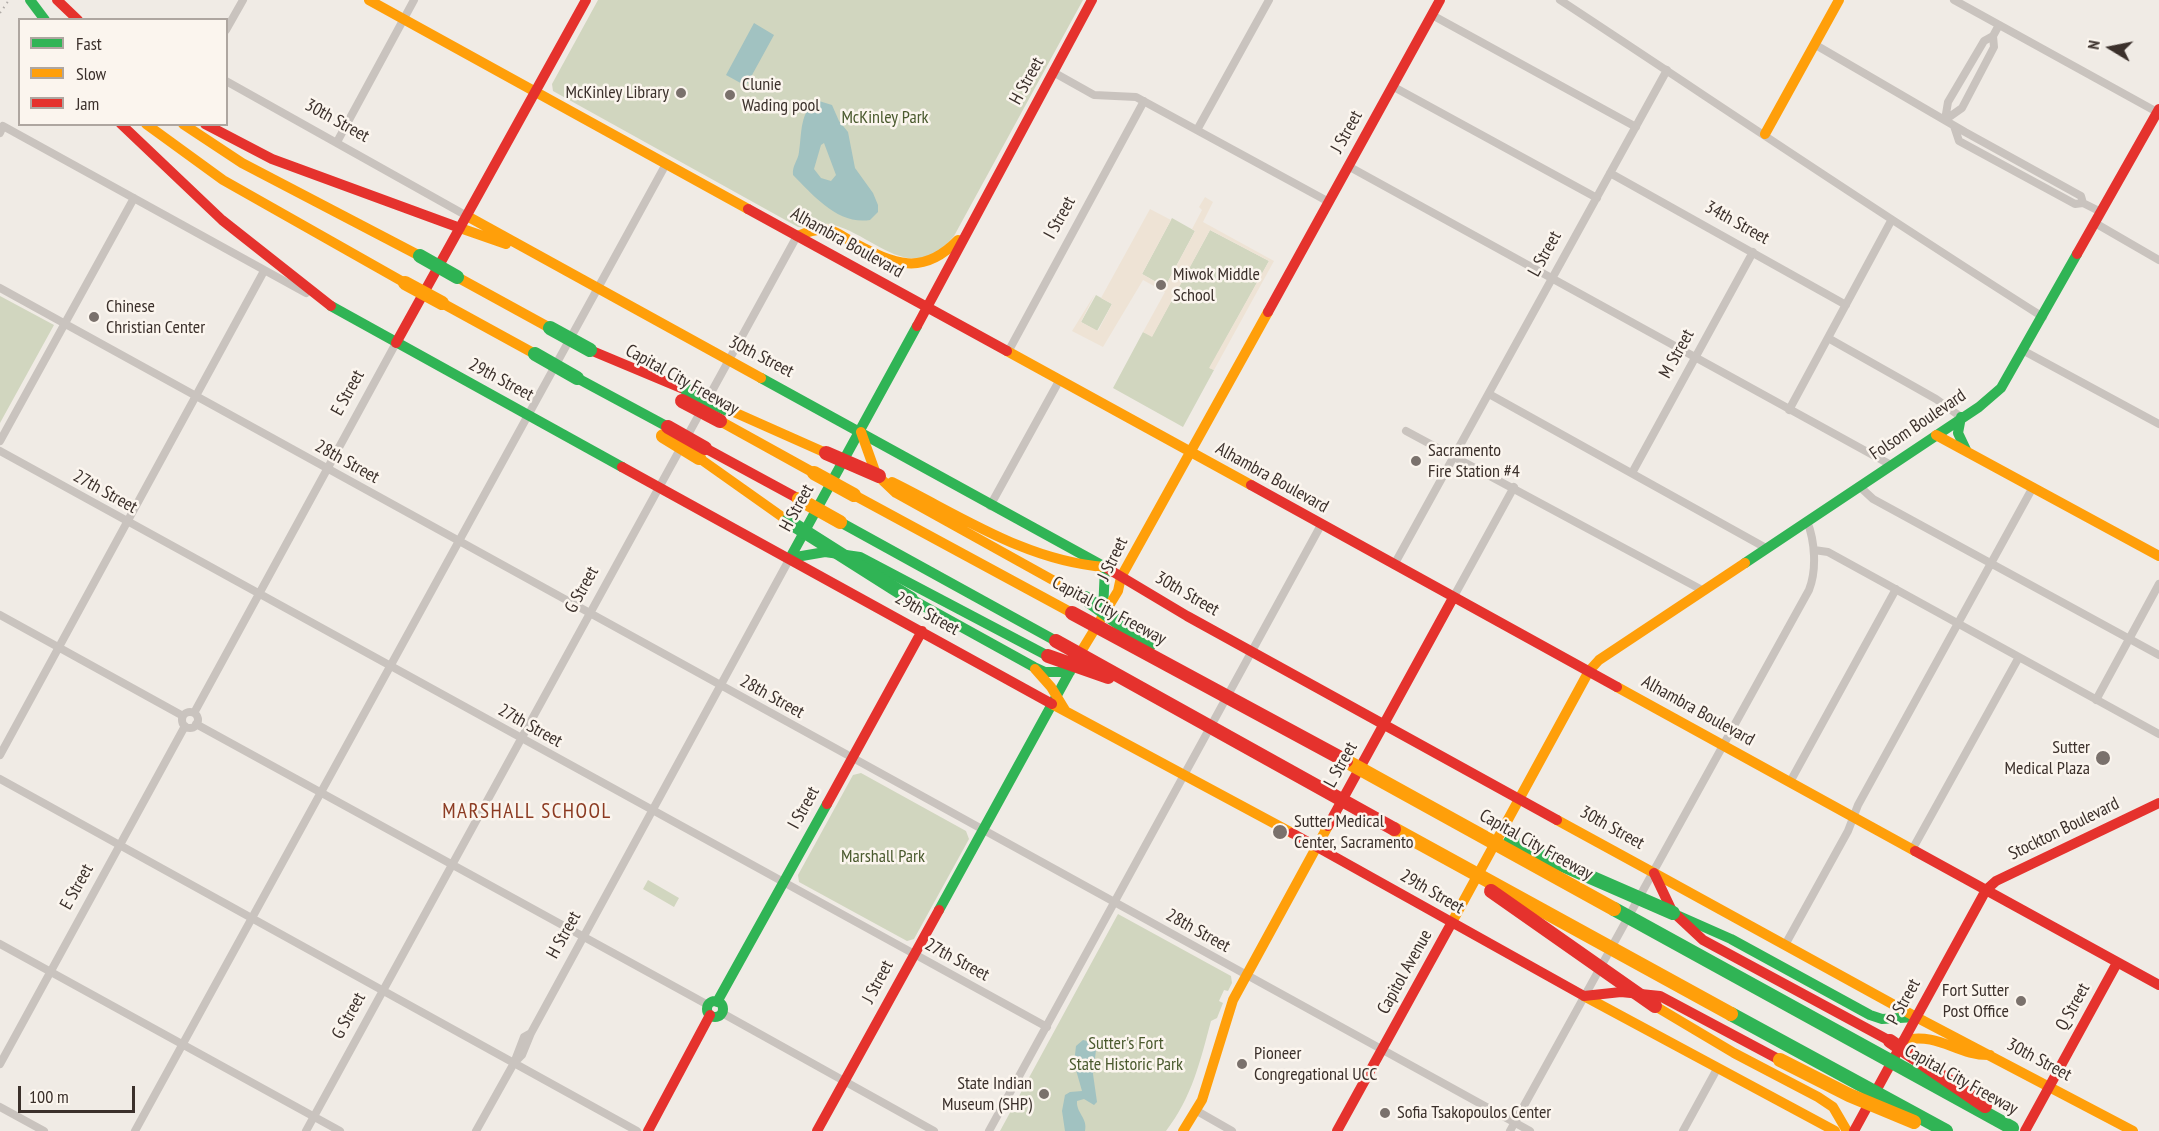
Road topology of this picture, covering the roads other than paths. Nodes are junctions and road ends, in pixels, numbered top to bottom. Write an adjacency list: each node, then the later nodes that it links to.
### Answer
1 (30, 0): 14 (main road)
2 (56, 0): 15 (main road); 16 (main road)
3 (243, 0): 19 (street)
4 (369, 0): 17 (main road, Alhambra Boulevard)
5 (414, 0): 17 (street)
6 (586, 0): 26 (main road, E Street)
7 (1092, 0): 23 (main road, H Street)
8 (1269, 0): 37 (street)
9 (1440, 0): 13 (main road, J Street)
10 (1560, 0): 22 (street)
11 (1839, 0): 21 (main road)
12 (1954, 0): 18 (street)
13 (1432, 15): 25 (main road, J Street); 35 (street)
14 (44, 18)
15 (70, 18)
16 (76, 18)
17 (404, 19): 26 (main road, Alhambra Boulevard); 39 (street)
18 (1999, 25): 20 (street); 28 (street)
19 (228, 26)
20 (1993, 36): 29 (street); 29 (street)
21 (1814, 44): 29 (street); 38 (main road)
22 (1667, 70): 35 (street, L Street); 38 (street)
23 (1053, 72): 27 (street); 52 (main road, H Street)
24 (228, 82): 39 (street, 30th Street)
25 (1392, 86): 41 (main road, J Street); 46 (street)
26 (536, 92): 40 (main road, Alhambra Boulevard); 51 (main road, E Street)
27 (1144, 101): 37 (street); 68 (street, I Street)
28 (2158, 111): 49 (main road, Folsom Boulevard)
29 (1945, 120): 34 (street)
30 (123, 126): 61 (main road)
31 (149, 126): 85 (main road, bridge)
32 (186, 126): 74 (main road, Capital City Freeway, bridge)
33 (209, 126): 51 (main road, 30th Street)
34 (1954, 126): 43 (street); 44 (street)
35 (1636, 127): 42 (street, L Street)
36 (2, 129): 45 (street, 29th Street)
37 (1197, 130): 47 (street)
38 (1765, 134): 50 (street)
39 (337, 142): 51 (street, 30th Street)
40 (666, 164): 53 (main road, Alhambra Boulevard); 59 (street)
41 (1348, 166): 47 (main road, J Street); 57 (street)
42 (1610, 173): 46 (street, L Street); 54 (street, 34th Street)
43 (2040, 175): 44 (street); 48 (street)
44 (2035, 184): 48 (street)
45 (134, 198): 56 (street, 29th Street); 64 (street)
46 (1597, 198): 57 (street, L Street)
47 (1329, 202): 86 (main road, J Street)
48 (2083, 203): 49 (street)
49 (2098, 218): 55 (street); 63 (main road, Folsom Boulevard)
50 (1891, 221): 60 (street); 63 (street)
51 (464, 222): 59 (main road, 30th Street); 66 (main road, E Street)
52 (968, 228): 53 (main road); 62 (main road, H Street)
53 (797, 236): 62 (main road, Alhambra Boulevard); 70 (street, G Street)
54 (1753, 252): 60 (street, 34th Street); 69 (street, M Street)
55 (2159, 260)
56 (264, 271): 61 (street, 29th Street); 73 (street)
57 (1552, 279): 69 (street); 72 (street, L Street)
58 (0, 288): 64 (street, 28th Street)
59 (597, 289): 70 (main road, 30th Street); 76 (street)
60 (1846, 305): 65 (street)
61 (331, 306): 66 (main road, 29th Street)
62 (926, 308): 68 (main road, Alhambra Boulevard); 80 (main road, H Street)
63 (2043, 316): 67 (main road, Folsom Boulevard)
64 (65, 324): 73 (street, 28th Street); 82 (street)
65 (1828, 338): 75 (street); 77 (street)
66 (396, 343): 76 (main road, 29th Street); 89 (street, E Street)
67 (2024, 351): 77 (main road, Folsom Boulevard); 78 (street)
68 (1008, 352): 71 (main road, Alhambra Boulevard)
69 (1695, 358): 75 (street); 90 (street, M Street)
70 (728, 361): 80 (main road, 30th Street); 94 (street, G Street)
71 (1059, 381): 86 (main road, Alhambra Boulevard); 95 (street)
72 (1489, 394): 87 (street, L Street); 90 (street)
73 (196, 396): 89 (street, 28th Street); 96 (street)
74 (685, 396): 106 (main road, bridge); 127 (main road, Capital City Freeway, bridge)
75 (1789, 410): 88 (street)
76 (528, 415): 94 (main road, 29th Street); 99 (street)
77 (1961, 417): 81 (main road, Folsom Boulevard); 84 (main road)
78 (2159, 424)
79 (1406, 431): 87 (street)
80 (861, 432): 95 (main road, 30th Street); 103 (main road, H Street); 127 (main road, bridge)
81 (1936, 435): 84 (main road); 88 (main road, Folsom Boulevard)
82 (0, 441)
83 (0, 451): 96 (street, 27th Street)
84 (1966, 451): 93 (main road)
85 (702, 453): 124 (main road, bridge); 129 (main road, bridge)
86 (1190, 453): 98 (main road, Alhambra Boulevard); 107 (main road, J Street)
87 (1456, 456): 92 (street); 105 (street, L Street)
88 (1891, 465): 91 (main road, Folsom Boulevard)
89 (328, 469): 99 (street, 28th Street); 111 (street, E Street)
90 (1632, 473): 100 (street)
91 (1859, 486): 97 (main road, Folsom Boulevard); 104 (street)
92 (1514, 487): 110 (street); 112 (street, L Street)
93 (2033, 487): 102 (main road); 104 (street)
94 (659, 488): 103 (main road, 29th Street); 114 (street, G Street)
95 (990, 506): 106 (main road, 30th Street)
96 (128, 521): 111 (street, 27th Street); 119 (street)
97 (1807, 521): 100 (main road, Folsom Boulevard); 101 (street)
98 (1321, 525): 105 (main road, Alhambra Boulevard); 120 (street)
99 (459, 541): 114 (street, 28th Street); 123 (street)
100 (1766, 548): 110 (main road, Folsom Boulevard)
101 (1814, 550): 109 (street); 139 (street)
102 (2159, 556)
103 (790, 558): 117 (main road, 29th Street); 128 (street, H Street); 129 (main road, bridge)
104 (1991, 563): 116 (street); 118 (street)
105 (1394, 565): 112 (main road, Alhambra Boulevard)
106 (1105, 567): 107 (main road, 30th Street); 113 (main road)
107 (1121, 577): 113 (main road, J Street); 120 (main road, 30th Street)
108 (2159, 584): 118 (street)
109 (1896, 589): 116 (street); 144 (street)
110 (1702, 590): 125 (main road, Folsom Boulevard)
111 (260, 594): 123 (street, 27th Street); 132 (street, E Street)
112 (1454, 598): 125 (main road, Alhambra Boulevard); 135 (main road, L Street)
113 (1103, 612): 126 (main road, J Street)
114 (590, 613): 128 (street, 28th Street); 138 (street, G Street)
115 (0, 615): 119 (street)
116 (1958, 624): 122 (street); 150 (street)
117 (922, 631): 131 (main road, 29th Street); 141 (main road, I Street)
118 (2130, 639): 121 (street); 130 (street)
119 (58, 647): 133 (street); 140 (street)
120 (1253, 651): 135 (main road, 30th Street); 142 (street)
121 (2159, 655)
122 (2019, 657): 130 (street); 154 (street)
123 (389, 666): 138 (street, 27th Street); 145 (street)
124 (1034, 667): 126 (main road); 131 (main road)
125 (1589, 671): 139 (main road, Alhambra Boulevard); 146 (main road, Capitol Avenue)
126 (1070, 672): 131 (main road, J Street)
127 (1185, 672): 149 (main road, Capital City Freeway, bridge)
128 (721, 686): 141 (street, 28th Street); 148 (street, H Street)
129 (1145, 691): 155 (main road, bridge)
130 (2096, 700): 137 (street)
131 (1058, 703): 142 (main road, 29th Street); 151 (main road, J Street)
132 (194, 713): 133 (street); 134 (street)
133 (183, 716): 136 (street)
134 (196, 724): 136 (street); 145 (street)
135 (1384, 724): 146 (main road, 30th Street); 153 (main road, L Street)
136 (185, 726): 152 (street, E Street)
137 (2159, 734)
138 (521, 738): 148 (street, 27th Street); 156 (street, G Street)
139 (1724, 746): 144 (main road, Alhambra Boulevard); 157 (street)
140 (0, 755)
141 (852, 758): 151 (street, 28th Street); 158 (main road, I Street)
142 (1185, 773): 153 (main road, 29th Street); 160 (street)
143 (0, 779): 152 (street)
144 (1790, 782): 150 (main road, Alhambra Boulevard)
145 (321, 792): 156 (street); 161 (street)
146 (1519, 798): 157 (main road, 30th Street); 162 (main road, Capitol Avenue)
147 (2159, 803): 159 (main road, Stockton Boulevard)
148 (652, 811): 158 (street, 27th Street); 163 (street, H Street)
149 (1447, 817): 174 (main road, bridge); 189 (main road, Capital City Freeway, bridge)
150 (1853, 818): 154 (main road, Alhambra Boulevard); 165 (street)
151 (982, 830): 160 (street, 28th Street); 166 (main road, J Street)
152 (121, 845): 161 (street); 168 (street, E Street)
153 (1317, 846): 162 (main road, 29th Street); 169 (main road, L Street)
154 (1912, 850): 159 (main road, Alhambra Boulevard)
155 (1435, 852): 207 (main road, bridge); 210 (main road, bridge)
156 (452, 865): 163 (street); 171 (street, G Street)
157 (1654, 873): 165 (main road, 30th Street); 172 (street); 176 (main road)
158 (783, 883): 166 (street, 27th Street); 173 (main road, I Street)
159 (1986, 890): 167 (main road, Alhambra Boulevard); 174 (main road, P Street)
160 (1115, 902): 169 (street, 28th Street); 175 (street)
161 (252, 918): 171 (street); 177 (street)
162 (1451, 924): 172 (main road, 29th Street); 178 (main road, Capitol Avenue)
163 (583, 937): 173 (street); 180 (street, H Street)
164 (0, 944): 168 (street)
165 (1785, 945): 174 (main road, 30th Street)
166 (914, 954): 175 (street, 27th Street); 183 (main road, J Street)
167 (2118, 963): 170 (main road, Alhambra Boulevard); 184 (main road, Q Street)
168 (50, 971): 177 (street); 181 (street, E Street)
169 (1246, 975): 178 (street, 28th Street); 186 (main road, L Street)
170 (2159, 986)
171 (383, 991): 180 (street); 187 (street, G Street)
172 (1584, 996): 182 (main road, 29th Street); 188 (street); 209 (main road, bridge)
173 (714, 1009): 183 (street); 196 (main road, I Street)
174 (1916, 1017): 176 (main road, P Street); 179 (main road, 30th Street)
175 (1047, 1027): 199 (street)
176 (1897, 1040): 179 (main road); 189 (main road, bridge); 208 (main road, P Street)
177 (182, 1045): 187 (street); 191 (street)
178 (1382, 1050): 188 (street, 28th Street); 202 (main road, Capitol Avenue)
179 (1990, 1055): 184 (main road, 30th Street)
180 (514, 1063): 194 (street, H Street); 195 (street)
181 (0, 1065)
182 (1717, 1069): 205 (street); 206 (main road, 29th Street)
183 (844, 1080): 197 (main road, J Street); 198 (street)
184 (2050, 1085): 189 (main road, Q Street); 211 (main road, 30th Street)
185 (0, 1107): 190 (street)
186 (1197, 1111): 200 (main road, L Street); 201 (street)
187 (314, 1116): 192 (street, G Street); 193 (street)
188 (1515, 1123): 203 (street); 204 (street, 28th Street)
189 (2018, 1130)
190 (44, 1131)
191 (135, 1131)
192 (306, 1131)
193 (340, 1131)
194 (476, 1131)
195 (637, 1131)
196 (648, 1131)
197 (817, 1131)
198 (934, 1131)
199 (989, 1131)
200 (1183, 1131)
201 (1232, 1131)
202 (1337, 1131)
203 (1510, 1131)
204 (1530, 1131)
205 (1683, 1131)
206 (1835, 1131)
207 (1847, 1131)
208 (1854, 1131)
209 (1937, 1131)
210 (1946, 1131)
211 (2133, 1131)

